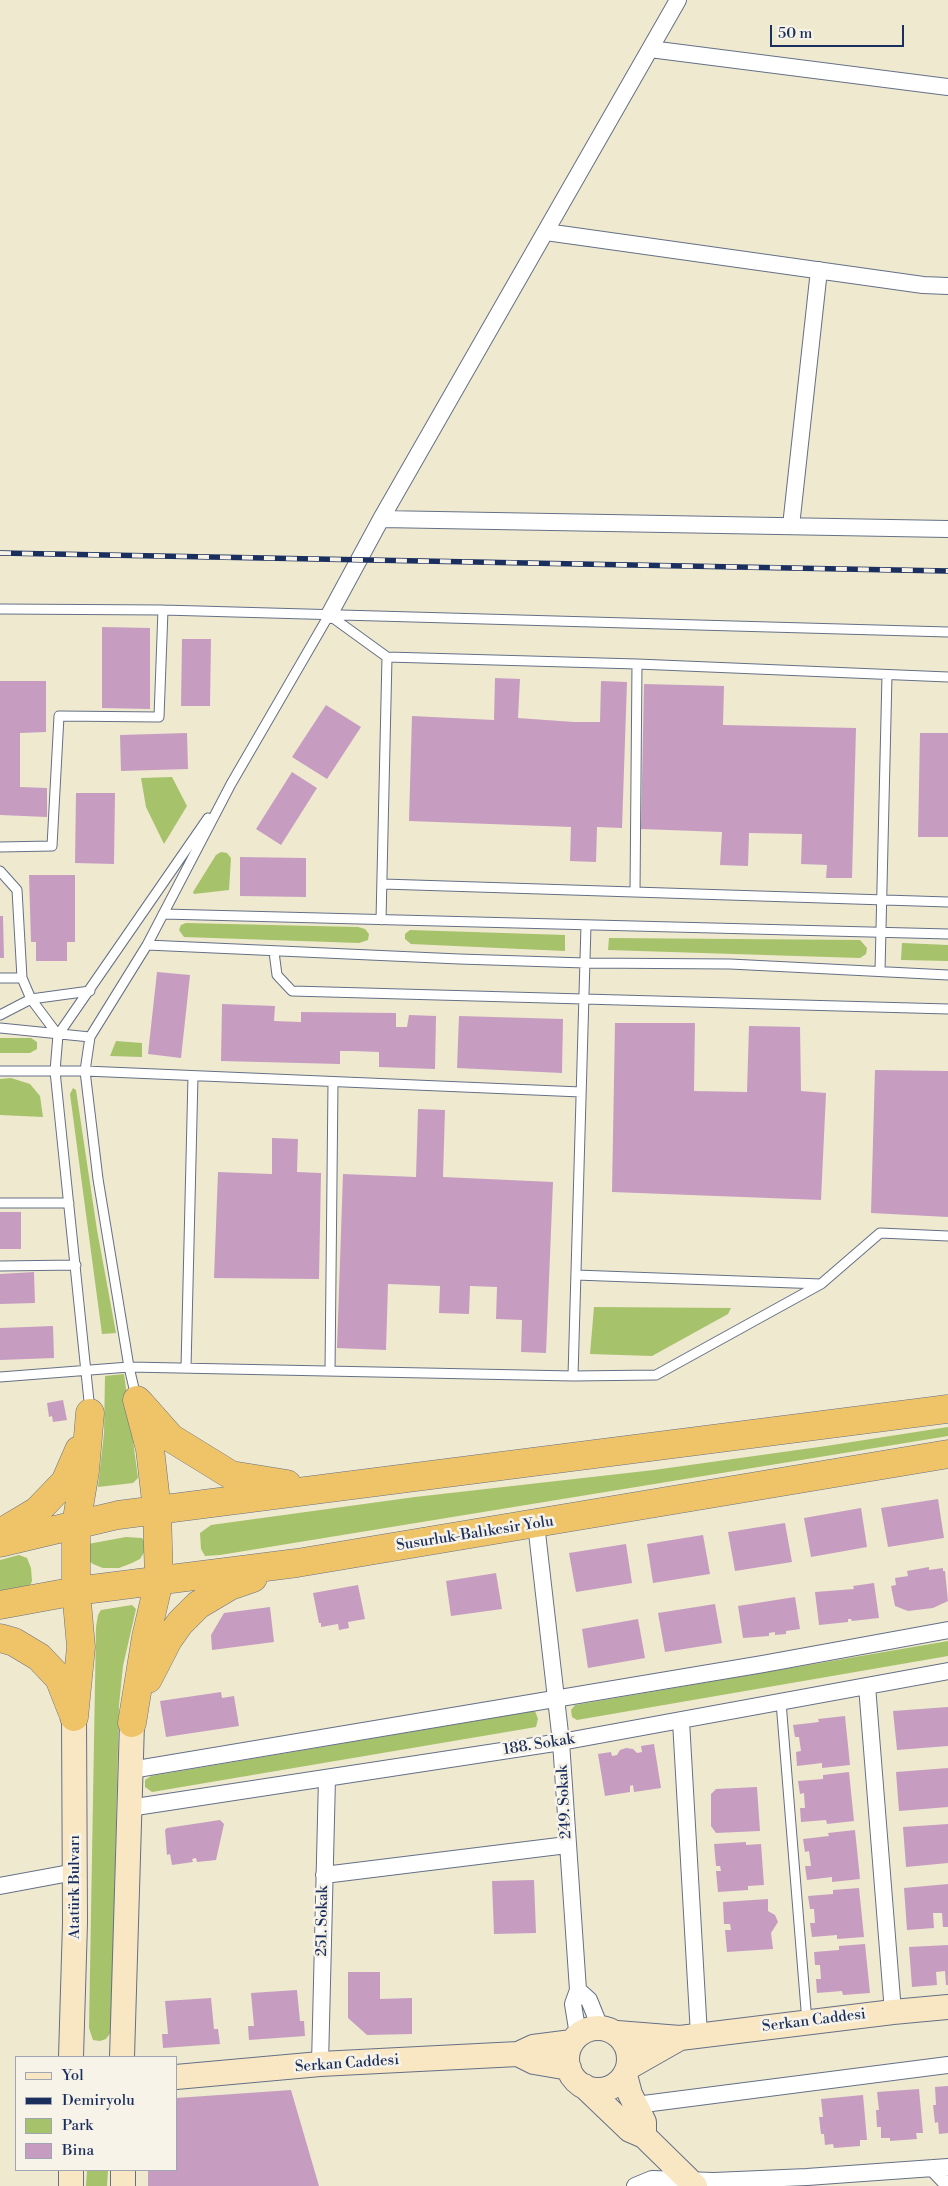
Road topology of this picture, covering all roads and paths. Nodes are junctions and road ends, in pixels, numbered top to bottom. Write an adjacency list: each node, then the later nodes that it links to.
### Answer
1 (678, 0): 2 (street)
2 (650, 49): 3 (street); 4 (street)
3 (948, 87)
4 (546, 232): 5 (street); 7 (street)
5 (819, 270): 6 (street); 8 (street)
6 (948, 286)
7 (381, 519): 8 (street); 12 (street)
8 (790, 526): 9 (street)
9 (948, 529)
10 (0, 609): 11 (lane)
11 (163, 610): 12 (lane); 19 (lane)
12 (329, 615): 13 (lane); 14 (lane); 18 (lane)
13 (948, 632)
14 (386, 657): 15 (lane); 21 (lane)
15 (637, 664): 16 (lane); 22 (lane)
16 (887, 675): 17 (lane); 23 (lane)
17 (948, 677)
18 (231, 784): 25 (lane); 37 (lane)
19 (0, 848)
20 (0, 871): 36 (lane)
21 (383, 884): 22 (lane); 26 (lane)
22 (635, 892): 23 (lane)
23 (881, 900): 24 (lane); 28 (lane)
24 (948, 902)
25 (163, 914): 26 (lane); 30 (lane)
26 (381, 920): 27 (lane)
27 (586, 925): 28 (lane); 32 (lane)
28 (880, 932): 29 (lane); 33 (lane)
29 (948, 934)
30 (146, 945): 31 (lane); 44 (lane)
31 (274, 952): 32 (lane); 38 (lane)
32 (585, 963): 33 (lane); 38 (lane)
33 (880, 971): 34 (lane)
34 (948, 974)
35 (0, 978): 36 (lane)
36 (22, 978): 39 (lane)
37 (90, 991): 39 (lane); 43 (lane)
38 (584, 998): 40 (lane); 50 (lane)
39 (30, 999): 41 (lane); 43 (lane)
40 (948, 1009)
41 (0, 1015)
42 (0, 1028): 43 (lane)
43 (58, 1035): 44 (lane); 46 (lane)
44 (90, 1037): 47 (lane)
45 (0, 1071): 46 (lane)
46 (55, 1071): 47 (lane); 52 (lane)
47 (85, 1071): 48 (lane); 58 (lane)
48 (193, 1076): 49 (lane); 59 (lane)
49 (333, 1082): 50 (lane); 61 (lane)
50 (581, 1092): 56 (lane)
51 (0, 1203): 52 (lane)
52 (69, 1203): 54 (lane)
53 (948, 1236): 57 (lane)
54 (76, 1265): 55 (lane); 60 (lane)
55 (0, 1266)
56 (576, 1275): 57 (lane); 62 (lane)
57 (821, 1284): 62 (lane)
58 (129, 1367): 59 (lane); 60 (lane); 64 (lane)
59 (186, 1368): 61 (lane)
60 (85, 1369): 63 (lane); 66 (lane)
61 (330, 1371): 62 (lane)
62 (573, 1376)
63 (0, 1377)
64 (137, 1400): 68 (highway); 69 (highway)
65 (948, 1409): 68 (highway)
66 (90, 1413): 71 (highway); 72 (highway)
67 (948, 1454): 70 (highway, Susurluk-Balıkesir Yolu)
68 (319, 1490): 69 (highway)
69 (158, 1510): 71 (highway); 75 (highway)
70 (536, 1524): 74 (highway, Susurluk-Balıkesir Yolu); 82 (street, 249. Sokak)
71 (76, 1525): 73 (highway); 76 (highway)
72 (0, 1533)
73 (0, 1543)
74 (296, 1563): 75 (highway, Susurluk-Balıkesir Yolu); 86 (highway)
75 (159, 1581): 76 (highway, Susurluk-Balıkesir Yolu); 86 (highway)
76 (76, 1591): 77 (highway, Susurluk-Balıkesir Yolu); 84 (highway)
77 (0, 1605)
78 (948, 1630): 82 (street)
79 (0, 1638): 84 (highway)
80 (948, 1672): 81 (street, 188. Sokak)
81 (867, 1686): 83 (street, 188. Sokak); 97 (street)
82 (556, 1698): 87 (street, 249. Sokak); 88 (street)
83 (781, 1702): 85 (street, 188. Sokak); 98 (lane)
84 (74, 1717): 92 (main road, Atatürk Bulvarı)
85 (681, 1721): 87 (street, 188. Sokak); 100 (street)
86 (132, 1723): 88 (main road)
87 (561, 1742): 89 (street, 188. Sokak); 91 (street, 249. Sokak)
88 (131, 1770): 90 (main road)
89 (327, 1778): 90 (street, 188. Sokak); 93 (street, 251. Sokak)
90 (129, 1808): 103 (main road)
91 (567, 1845): 93 (street); 95 (street, 249. Sokak)
92 (75, 1872): 94 (street); 102 (main road, Atatürk Bulvarı)
93 (324, 1875): 104 (street, 251. Sokak)
94 (0, 1886)
95 (578, 1990): 99 (street); 99 (street, 249. Sokak)
96 (948, 2007): 97 (main road, Serkan Caddesi)
97 (893, 2012): 98 (main road, Serkan Caddesi)
98 (807, 2022): 100 (main road, Serkan Caddesi)
99 (592, 2034): 100 (main road, Serkan Caddesi); 101 (main road, Serkan Caddesi); 106 (main road); 107 (main road)
100 (689, 2036): 107 (main road, Serkan Caddesi)
101 (518, 2054): 104 (main road, Serkan Caddesi); 106 (main road, Serkan Caddesi)
102 (71, 2056)
103 (122, 2056)
104 (320, 2064): 108 (main road, Serkan Caddesi)
105 (948, 2065): 110 (street)
106 (569, 2068): 109 (main road)
107 (627, 2071): 109 (main road); 110 (main road)
108 (178, 2078)
109 (584, 2086): 111 (main road)
110 (636, 2105): 111 (main road)
111 (644, 2136): 116 (main road)
112 (940, 2168): 115 (street); 117 (street)
113 (71, 2171): 118 (main road)
114 (123, 2171): 119 (main road)
115 (811, 2182): 116 (street)
116 (693, 2184): 120 (street)
117 (948, 2184)
118 (71, 2186)
119 (123, 2186)
120 (635, 2186)

